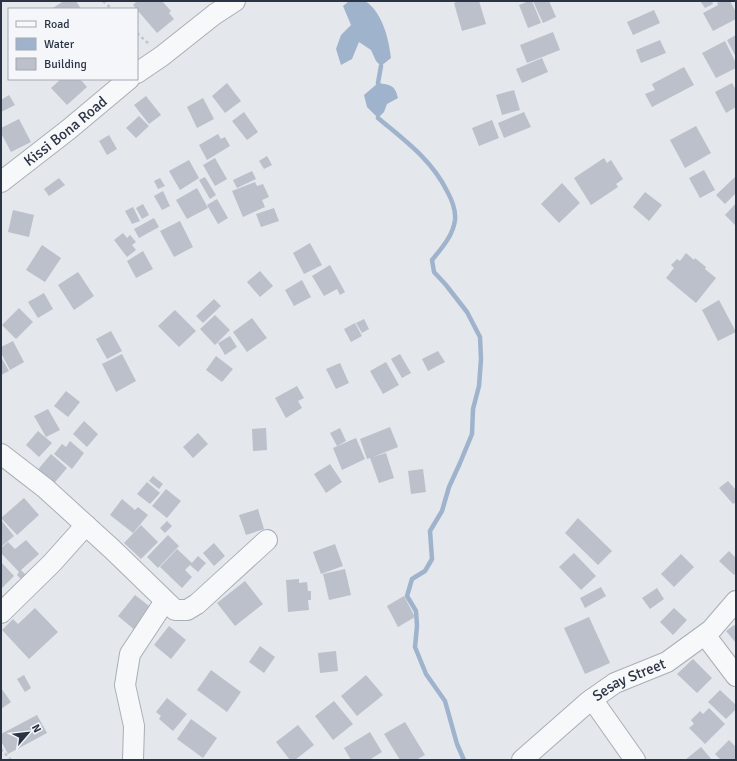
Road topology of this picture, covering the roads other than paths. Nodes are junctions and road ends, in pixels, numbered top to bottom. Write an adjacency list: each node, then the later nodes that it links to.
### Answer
1 (235, 1): 2 (street)
2 (138, 72)
3 (128, 80): 4 (street, Kissi Bona Road)
4 (1, 182)
5 (1, 454): 6 (street)
6 (86, 525): 9 (street); 10 (street)
7 (266, 540): 9 (street)
8 (736, 600): 11 (street, Sesay Street)
9 (165, 601): 14 (street)
10 (1, 613)
11 (704, 635): 12 (street); 13 (street, Sesay Street)
12 (736, 676)
13 (592, 700): 15 (street, Sesay Street); 16 (street)
14 (133, 760)
15 (522, 760)
16 (635, 760)

